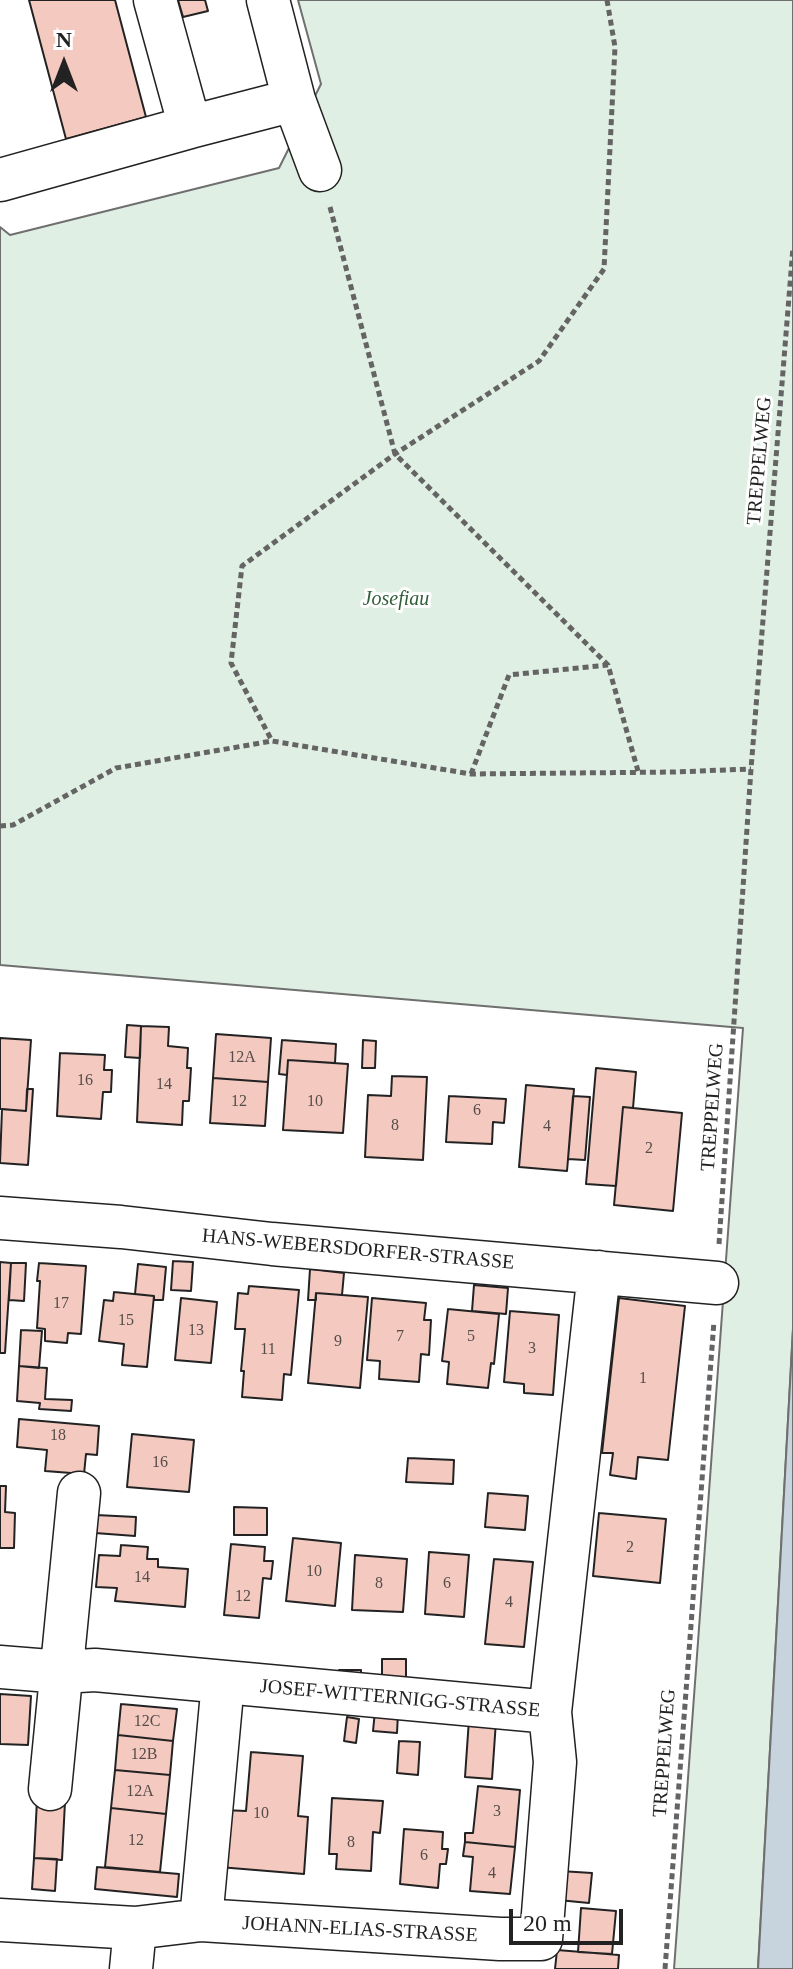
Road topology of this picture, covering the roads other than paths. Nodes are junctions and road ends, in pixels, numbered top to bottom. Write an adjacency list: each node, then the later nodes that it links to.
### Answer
1 (155, 0): 4 (street)
2 (268, 0): 3 (street)
3 (294, 100): 4 (street); 5 (street)
4 (190, 127): 6 (street)
5 (320, 170)
6 (0, 180)
7 (0, 1218): 8 (street, HANS-WEBERSDORFER-STRASSE)
8 (599, 1272): 9 (street, HANS-WEBERSDORFER-STRASSE); 14 (street, JOSEF-WITTERNIGG-STRASSE)
9 (717, 1283)
10 (79, 1493): 12 (street)
11 (0, 1667): 12 (street, JOSEF-WITTERNIGG-STRASSE)
12 (62, 1672): 13 (street, JOSEF-WITTERNIGG-STRASSE); 15 (street)
13 (223, 1682): 14 (street, JOSEF-WITTERNIGG-STRASSE); 17 (street)
14 (550, 1712): 17 (street, JOHANN-ELIAS-STRASSE)
15 (50, 1789)
16 (0, 1920): 18 (street, JOHANN-ELIAS-STRASSE)
17 (201, 1920): 18 (street, JOHANN-ELIAS-STRASSE)
18 (133, 1949)

